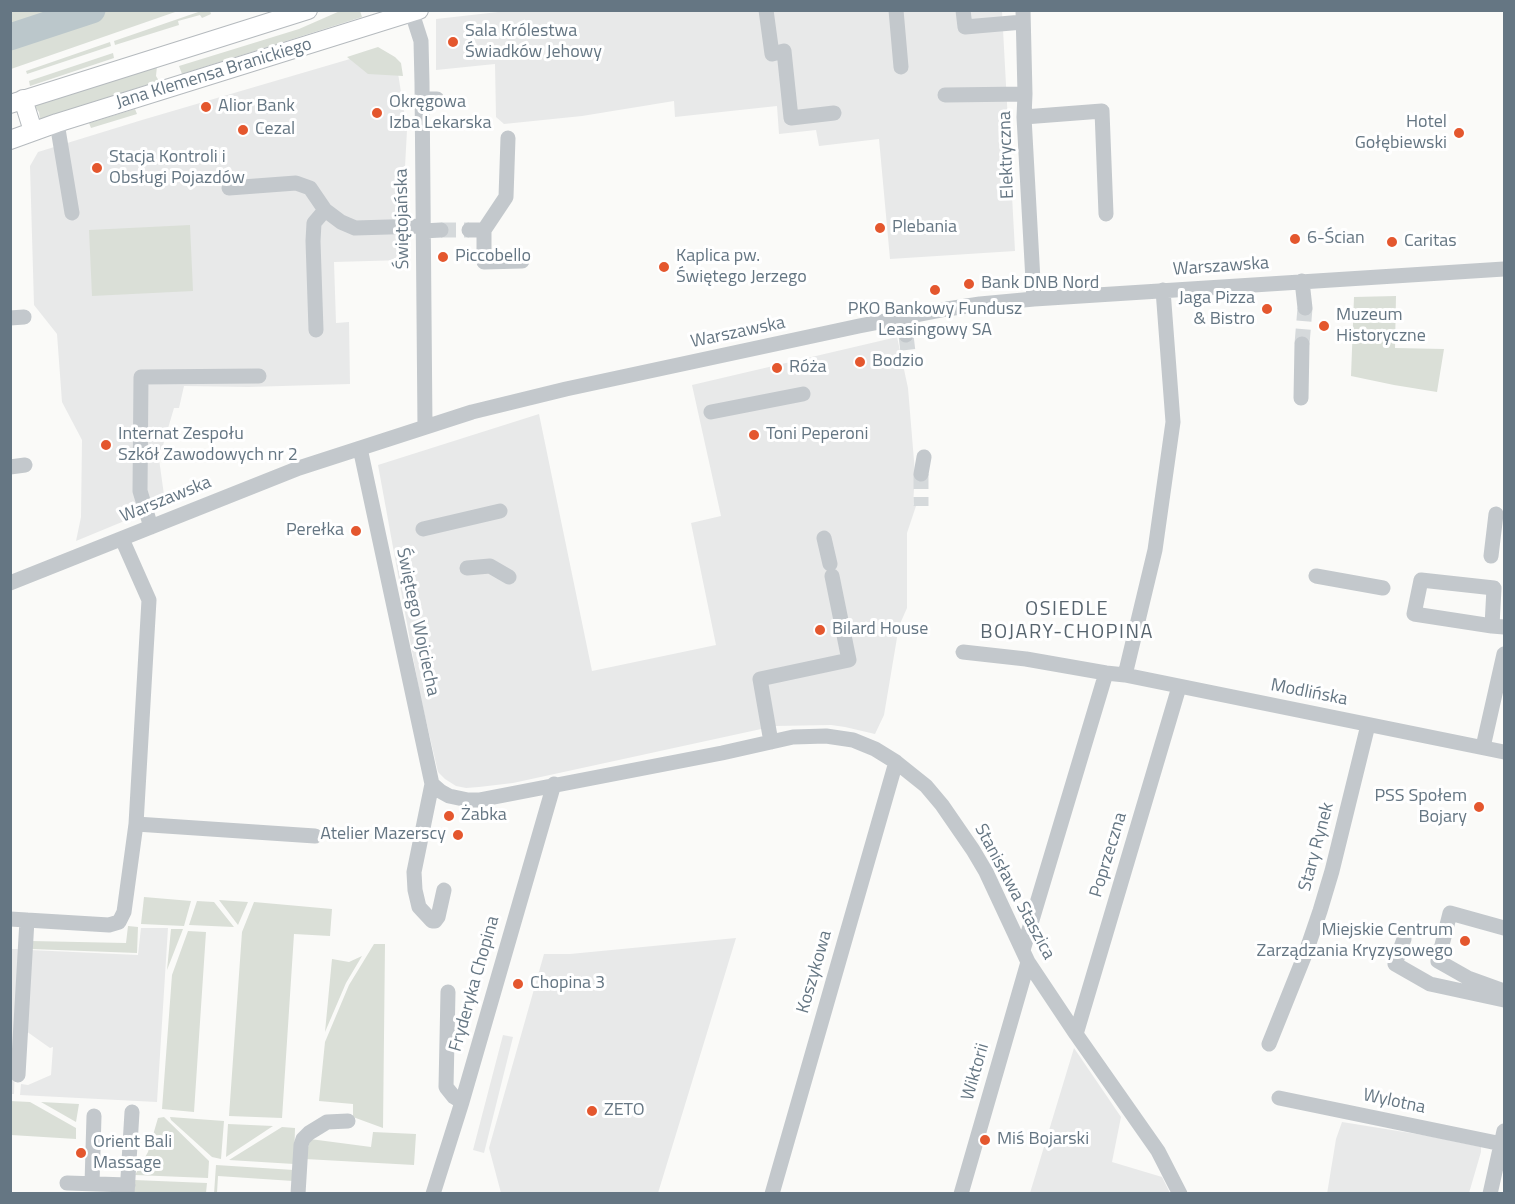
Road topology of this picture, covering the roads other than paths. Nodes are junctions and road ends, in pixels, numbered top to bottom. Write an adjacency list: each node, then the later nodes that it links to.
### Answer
1 (308, 10): 7 (main road, Jana Klemensa Branickiego)
2 (766, 10): 13 (street)
3 (896, 10): 8 (street)
4 (963, 10): 6 (street)
5 (416, 12): 9 (main road, Jana Klemensa Branickiego); 23 (street, Świętojańska)
6 (1023, 16): 10 (street, Elektryczna)
7 (165, 55): 9 (main road); 12 (main road, Jana Klemensa Branickiego)
8 (901, 67)
9 (174, 86): 15 (main road, Jana Klemensa Branickiego)
10 (1025, 94): 11 (street); 14 (street, Elektryczna)
11 (945, 95)
12 (17, 101): 16 (main road)
13 (834, 112)
14 (1024, 117): 22 (street); 29 (street, Elektryczna)
15 (57, 123): 16 (main road, Jana Klemensa Branickiego); 21 (street)
16 (33, 131): 18 (main road, Jana Klemensa Branickiego)
17 (508, 138): 25 (street)
18 (10, 140)
19 (229, 188): 20 (street)
20 (325, 210): 23 (street); 32 (street)
21 (72, 213)
22 (1106, 214)
23 (422, 228): 24 (street); 39 (street, Świętojańska)
24 (441, 230)
25 (522, 261)
26 (1504, 269): 27 (street, Warszawska)
27 (1302, 281): 28 (street, Warszawska); 30 (street)
28 (1163, 290): 29 (street, Warszawska); 59 (street)
29 (1034, 299): 31 (street, Warszawska)
30 (1305, 308)
31 (903, 318): 33 (street); 39 (street, Warszawska)
32 (316, 330)
33 (906, 335)
34 (1302, 344): 37 (street)
35 (259, 376): 45 (street)
36 (803, 394): 38 (street)
37 (1301, 398)
38 (711, 412)
39 (425, 427): 40 (street, Warszawska)
40 (360, 447): 45 (street, Warszawska); 66 (street, Świętego Wojciecha)
41 (924, 457): 42 (street)
42 (921, 474)
43 (500, 511): 46 (street)
44 (1496, 514): 49 (street)
45 (151, 527): 48 (street, Warszawska)
46 (423, 529)
47 (824, 538): 62 (street)
48 (122, 539): 53 (street, Warszawska); 68 (street)
49 (1491, 556)
50 (467, 568): 52 (street)
51 (1316, 576): 54 (street)
52 (509, 577)
53 (10, 583)
54 (1383, 588)
55 (1500, 624): 55 (street); 57 (street)
56 (963, 652): 58 (street, Modlińska)
57 (1504, 654): 63 (street)
58 (1106, 674): 59 (street, Modlińska); 75 (street)
59 (1125, 675): 60 (street, Modlińska)
60 (1179, 687): 61 (street, Modlińska); 79 (street, Poprzeczna)
61 (1368, 724): 63 (street, Modlińska); 80 (street, Stary Rynek)
62 (771, 742): 65 (street, Stanisława Staszica); 67 (street, Stanisława Staszica)
63 (1483, 747): 64 (street, Modlińska)
64 (1504, 752)
65 (896, 762): 75 (street, Stanisława Staszica); 93 (street, Koszykowa)
66 (432, 784): 67 (street, Stanisława Staszica); 70 (street)
67 (554, 784): 83 (street, Fryderyka Chopina)
68 (136, 824): 69 (street); 72 (street)
69 (315, 836)
70 (444, 890)
71 (10, 919): 72 (street)
72 (27, 920): 81 (street)
73 (1504, 928): 76 (street)
74 (1404, 939): 78 (street)
75 (1026, 956): 79 (street, Stanisława Staszica); 94 (street, Wiktorii)
76 (1504, 991)
77 (448, 992): 83 (street)
78 (1504, 1000)
79 (1076, 1034): 95 (street, Stanisława Staszica)
80 (1269, 1044)
81 (18, 1075)
82 (1279, 1098): 87 (street, Wylotna)
83 (462, 1102): 92 (street, Fryderyka Chopina)
84 (132, 1112): 90 (street)
85 (94, 1116): 89 (street)
86 (348, 1121): 91 (street)
87 (1503, 1138): 96 (street)
88 (67, 1183): 89 (street)
89 (92, 1184): 90 (street)
90 (127, 1190)
91 (298, 1194)
92 (432, 1194)
93 (772, 1194)
94 (961, 1194)
95 (1180, 1194)
96 (1490, 1194)

